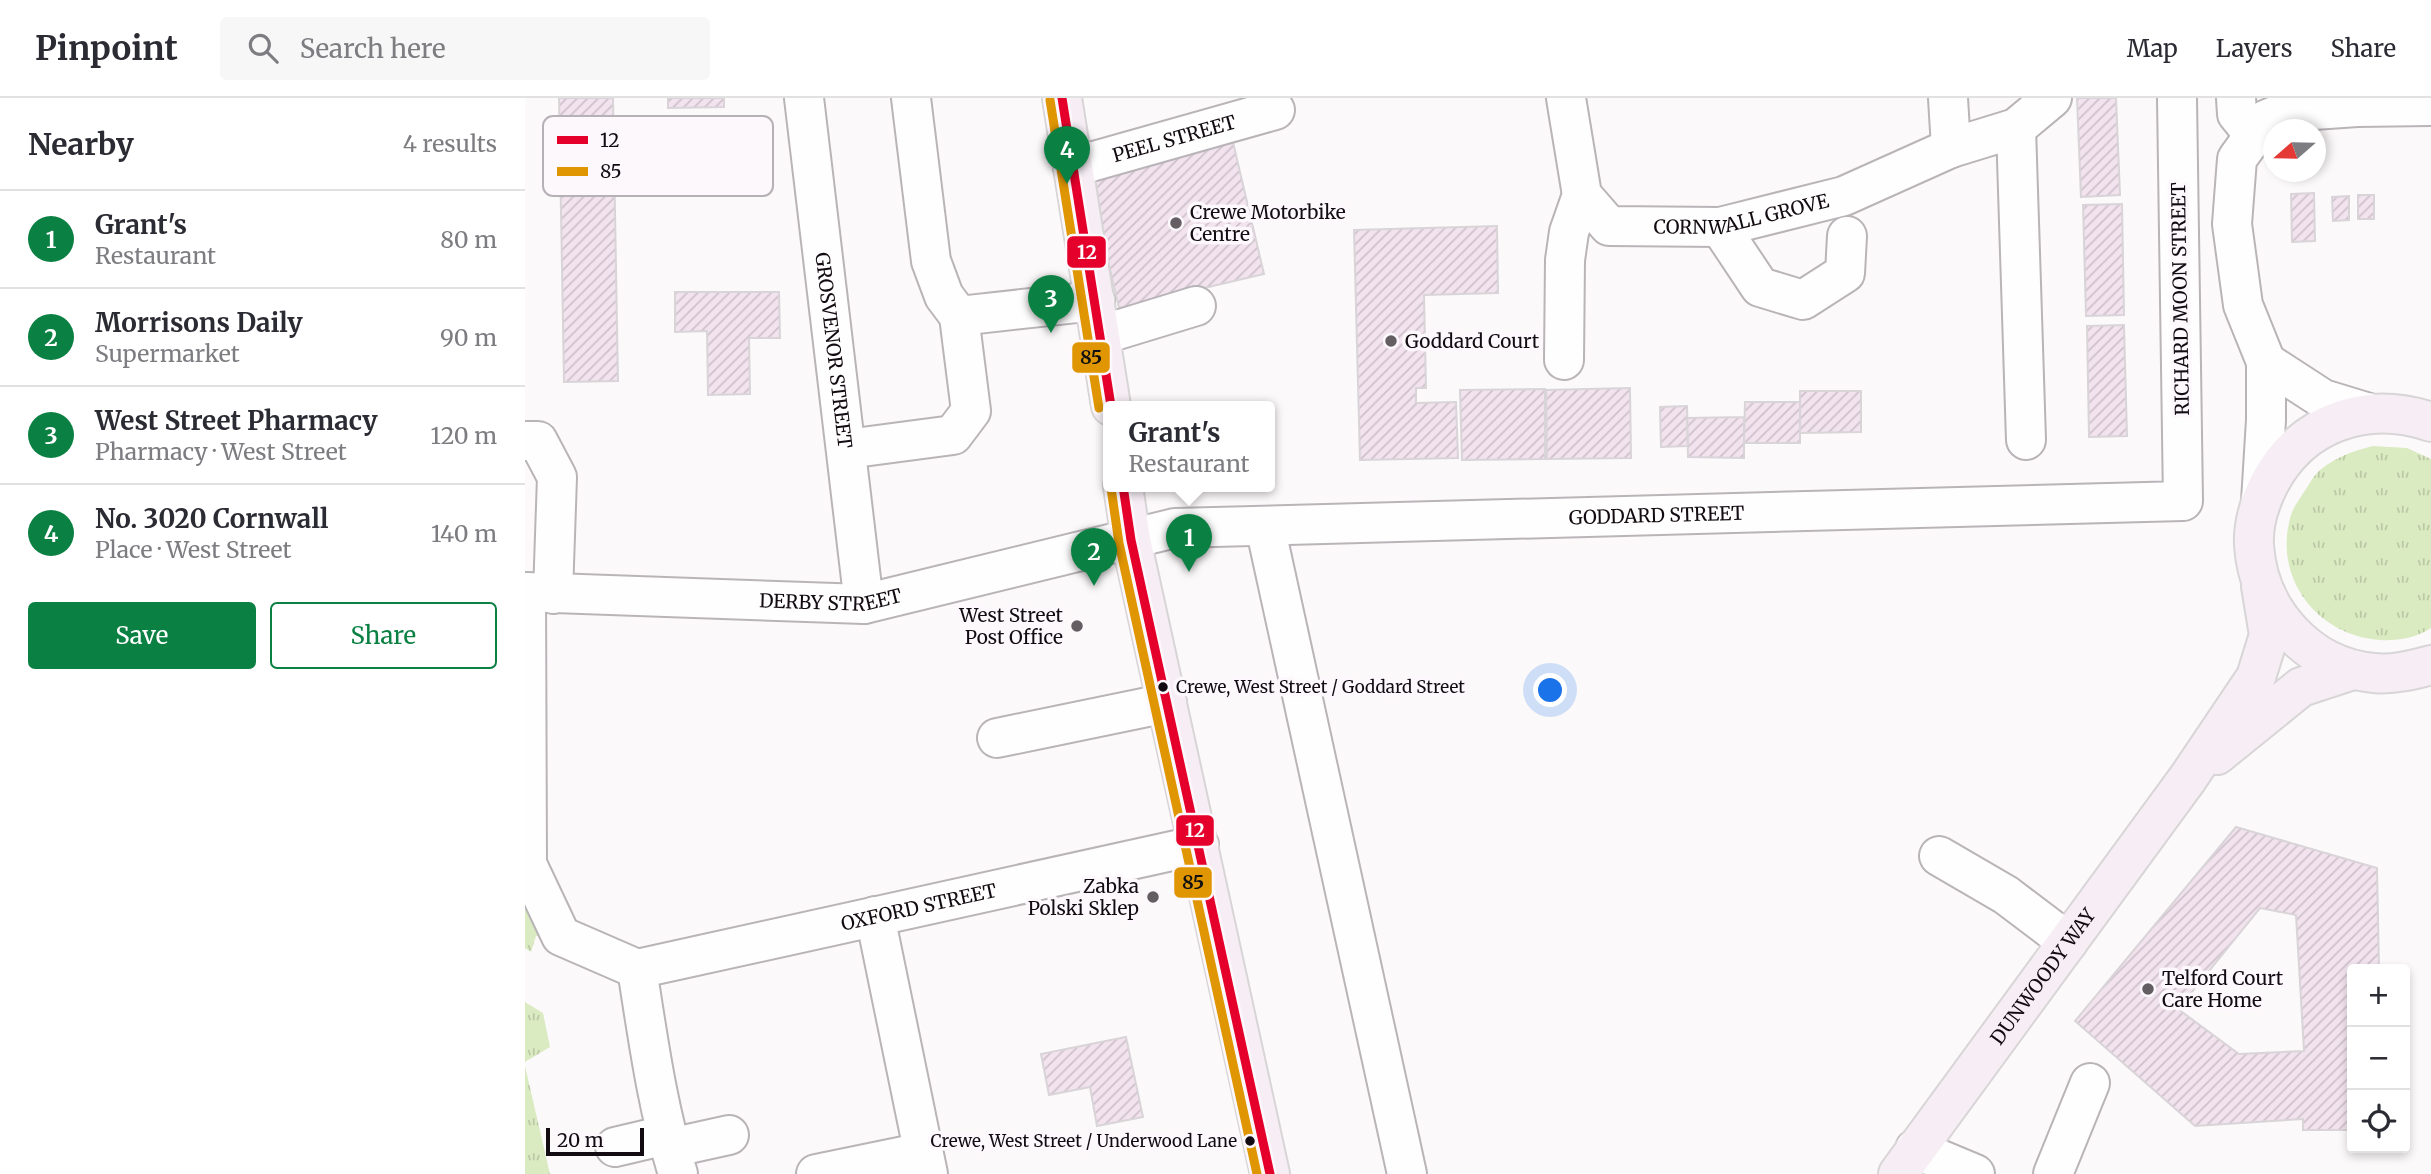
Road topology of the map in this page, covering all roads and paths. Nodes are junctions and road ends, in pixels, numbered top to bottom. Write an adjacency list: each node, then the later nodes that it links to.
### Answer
1 (804, 98): 28 (street, GROSVENOR STREET)
2 (911, 98): 19 (street)
3 (1062, 98): 14 (main road)
4 (1566, 98): 15 (street)
5 (1948, 98): 13 (street)
6 (2052, 98): 11 (street)
7 (2178, 98): 30 (street, RICHARD MOON STREET)
8 (2236, 98): 12 (street)
9 (2431, 106): 12 (street)
10 (1275, 110): 14 (street, PEEL STREET)
11 (2016, 128): 13 (street, CORNWALL GROVE); 26 (street)
12 (2253, 134): 22 (street)
13 (1951, 148): 16 (street, CORNWALL GROVE)
14 (1073, 167): 20 (main road)
15 (1581, 195): 16 (street, CORNWALL GROVE); 21 (street)
16 (1720, 228): 17 (street)
17 (1847, 236)
18 (1196, 306): 20 (street)
19 (959, 316): 20 (street); 28 (street)
20 (1098, 318): 23 (main road)
21 (1564, 360)
22 (2266, 362): 24 (street); 31 (street)
23 (1110, 401)
24 (2369, 413): 25 (main road, DUNWOODY WAY); 31 (main road, DUNWOODY WAY)
25 (2431, 422)
26 (2026, 440)
27 (525, 441): 35 (street)
28 (847, 449): 36 (street, GROSVENOR STREET)
29 (1124, 492): 33 (main road)
30 (2183, 501): 32 (street, GODDARD STREET)
31 (2261, 501): 34 (main road, DUNWOODY WAY)
32 (1265, 526): 33 (street, GODDARD STREET); 55 (street)
33 (1131, 540): 36 (street, DERBY STREET); 39 (main road)
34 (2261, 586): 37 (main road); 41 (main road, DUNWOODY WAY)
35 (535, 593): 36 (street, DERBY STREET); 46 (street)
36 (864, 604)
37 (2353, 670): 38 (main road); 41 (main road, DUNWOODY WAY)
38 (2420, 675)
39 (1167, 703): 40 (street); 42 (main road)
40 (997, 738)
41 (2188, 778): 45 (main road, DUNWOODY WAY)
42 (1199, 845): 44 (street, OXFORD STREET); 54 (main road)
43 (1939, 856): 45 (street)
44 (875, 916): 46 (street, OXFORD STREET); 52 (street)
45 (2068, 942): 51 (main road, DUNWOODY WAY)
46 (637, 969): 50 (street)
47 (2090, 1083): 57 (street)
48 (729, 1135): 50 (street)
49 (615, 1147): 50 (street)
50 (671, 1152)
51 (1906, 1161): 56 (street)
52 (926, 1163): 53 (street)
53 (816, 1174)
54 (1270, 1174)
55 (1407, 1174)
56 (1975, 1174)
57 (2053, 1174)

